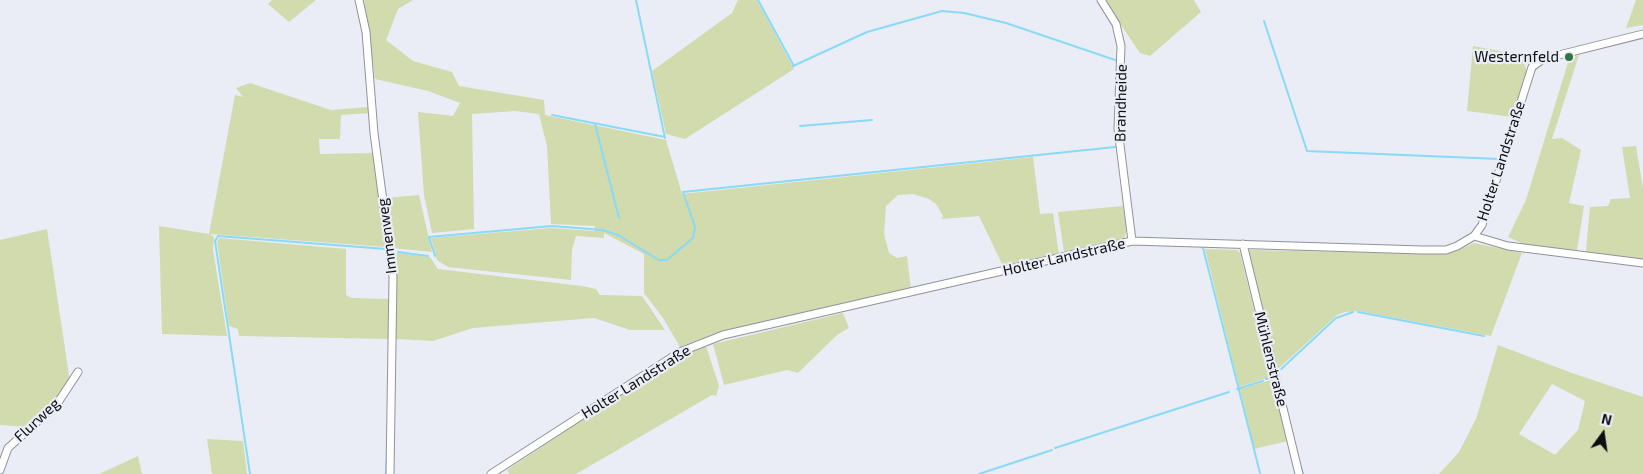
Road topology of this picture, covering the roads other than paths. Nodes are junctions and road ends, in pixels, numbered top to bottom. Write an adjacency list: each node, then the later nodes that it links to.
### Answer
1 (359, 0): 10 (street, Immenweg)
2 (1101, 0): 5 (street, Brandheide)
3 (1643, 34): 4 (street, Holter Landstraße)
4 (1474, 236): 6 (street, Holter Landstraße); 7 (street)
5 (1132, 241): 6 (street, Holter Landstraße); 11 (street, Holter Landstraße)
6 (1243, 244): 12 (street, Mühlenstraße)
7 (1643, 263)
8 (78, 372): 9 (street, Flurweg)
9 (0, 470)
10 (390, 474)
11 (492, 474)
12 (1299, 474)

